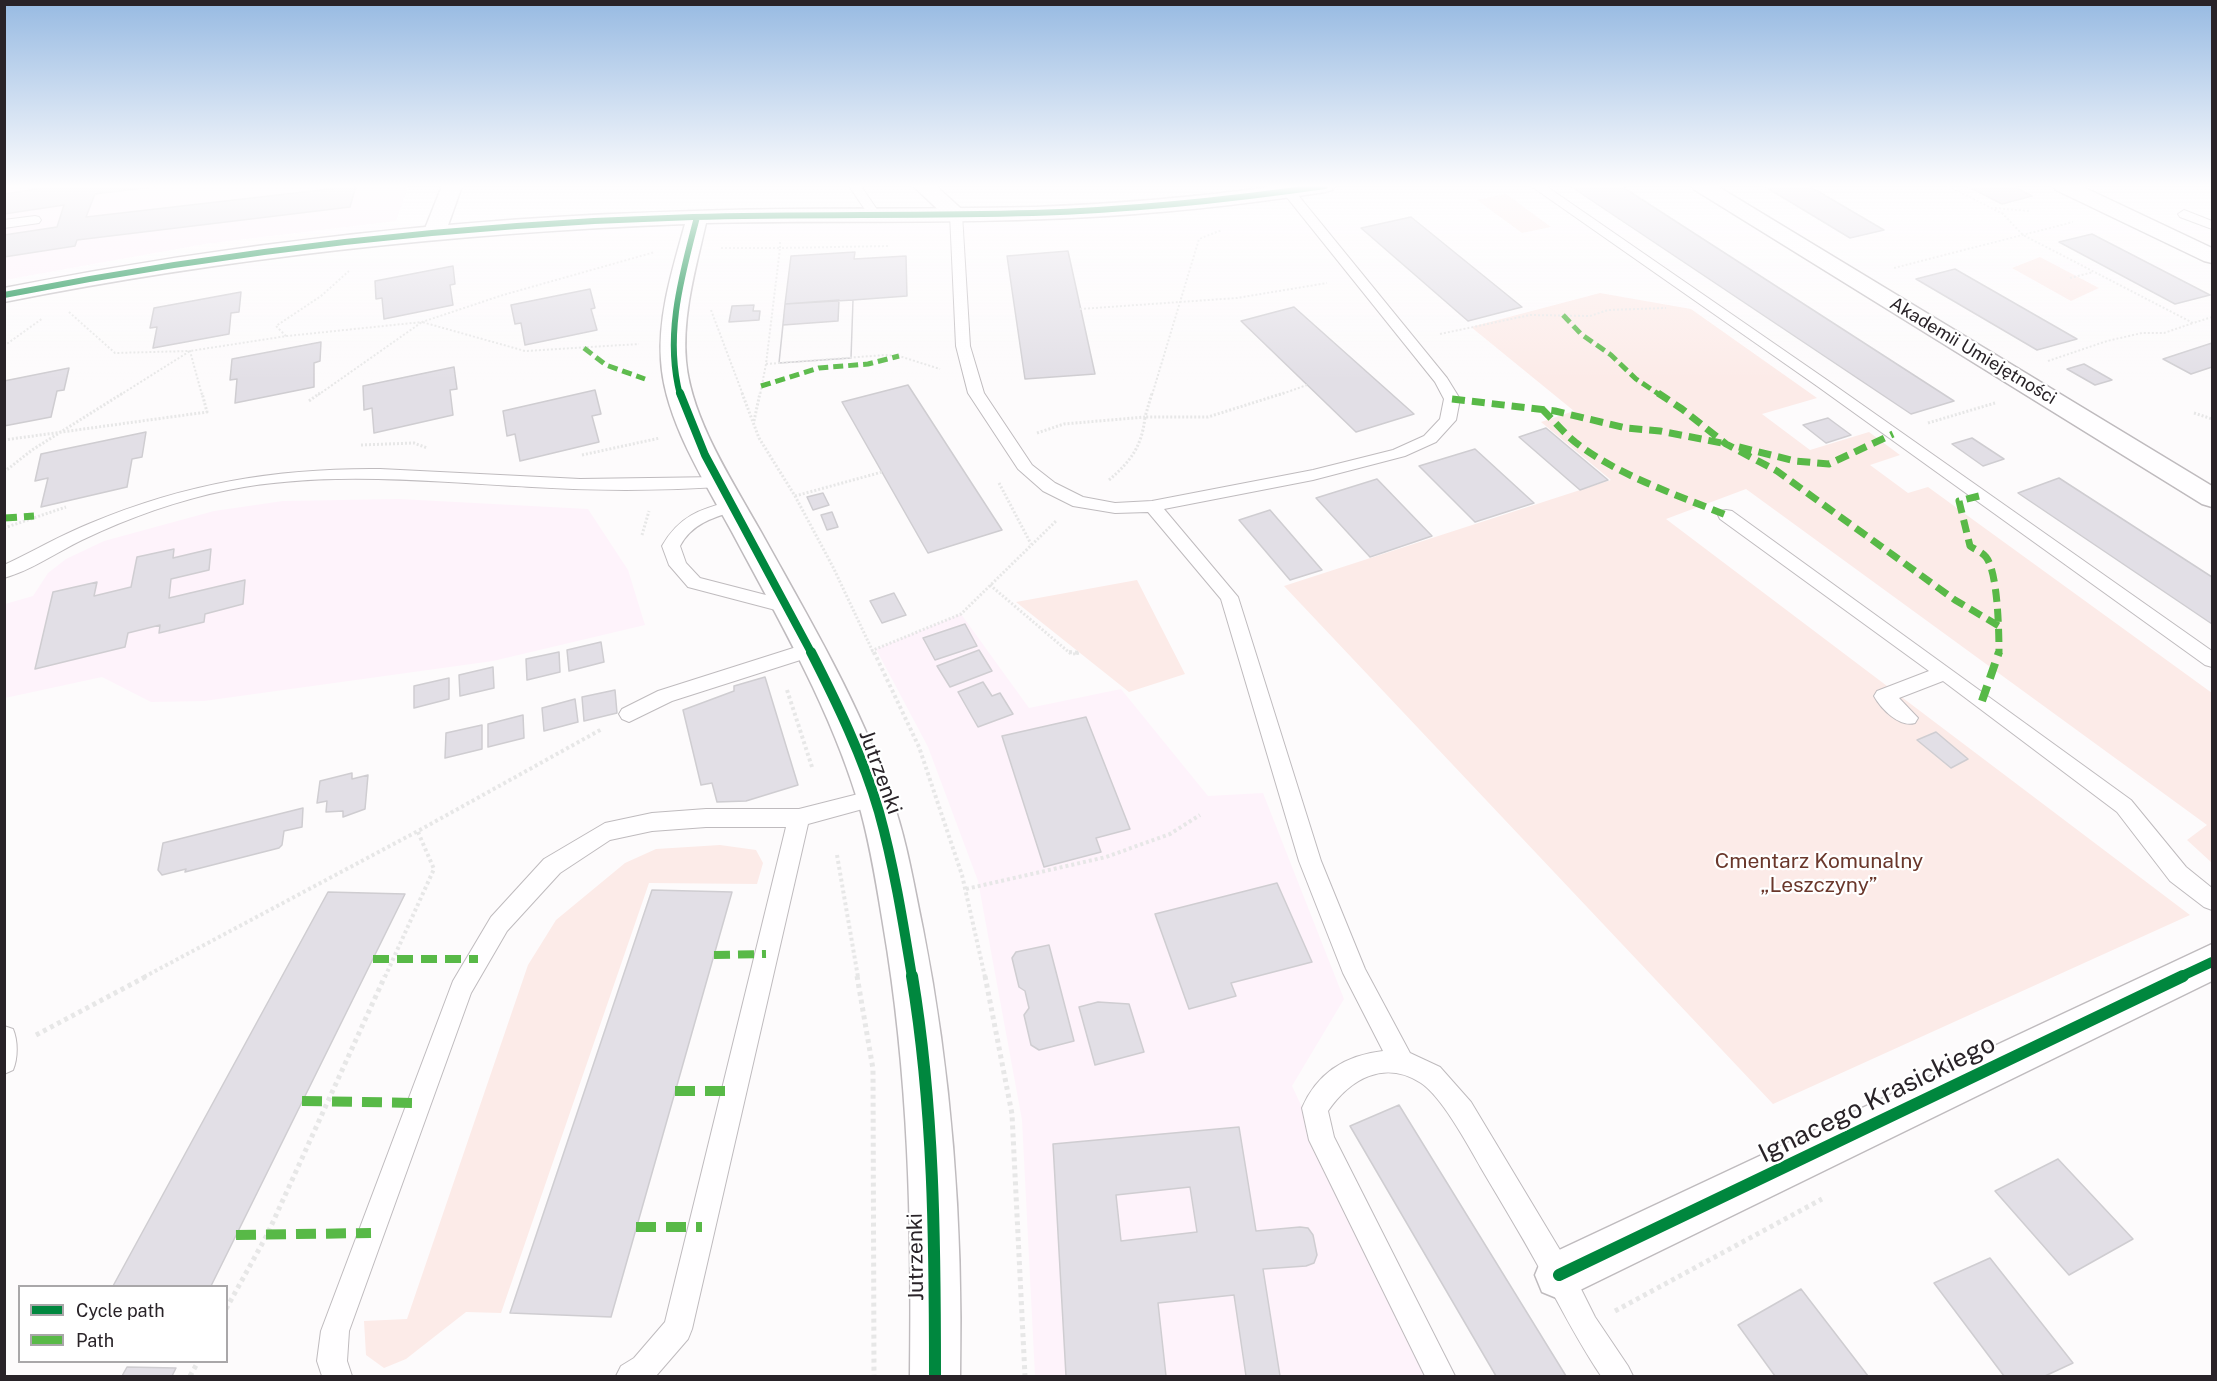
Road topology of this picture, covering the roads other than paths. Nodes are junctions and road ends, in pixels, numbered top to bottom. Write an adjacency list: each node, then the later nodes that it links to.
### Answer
1 (264, 250): 7 (street)
2 (690, 250): 8 (street, Jutrzenki)
3 (958, 250): 10 (lane)
4 (1337, 250): 10 (lane)
5 (1630, 250): 15 (lane)
6 (1808, 250): 9 (street, Akademii Umiejętności)
7 (4, 295)
8 (725, 494): 12 (lane); 13 (street, Jutrzenki); 13 (lane)
9 (2212, 498)
10 (1152, 506): 23 (lane)
11 (1726, 515): 16 (lane)
12 (4, 572)
13 (787, 607): 14 (street, Jutrzenki)
14 (794, 655): 17 (lane); 19 (street, Jutrzenki)
15 (2212, 660)
16 (1945, 673): 18 (lane); 21 (lane)
17 (629, 714)
18 (1908, 718)
19 (874, 798): 20 (lane); 27 (street, Jutrzenki)
20 (799, 818): 25 (lane); 26 (lane)
21 (2212, 900)
22 (2212, 962): 24 (street, Ignacego Krasickiego)
23 (1401, 1061): 24 (lane); 28 (lane)
24 (1559, 1275): 29 (lane)
25 (337, 1377)
26 (631, 1377)
27 (935, 1377)
28 (1440, 1377)
29 (1618, 1377)

